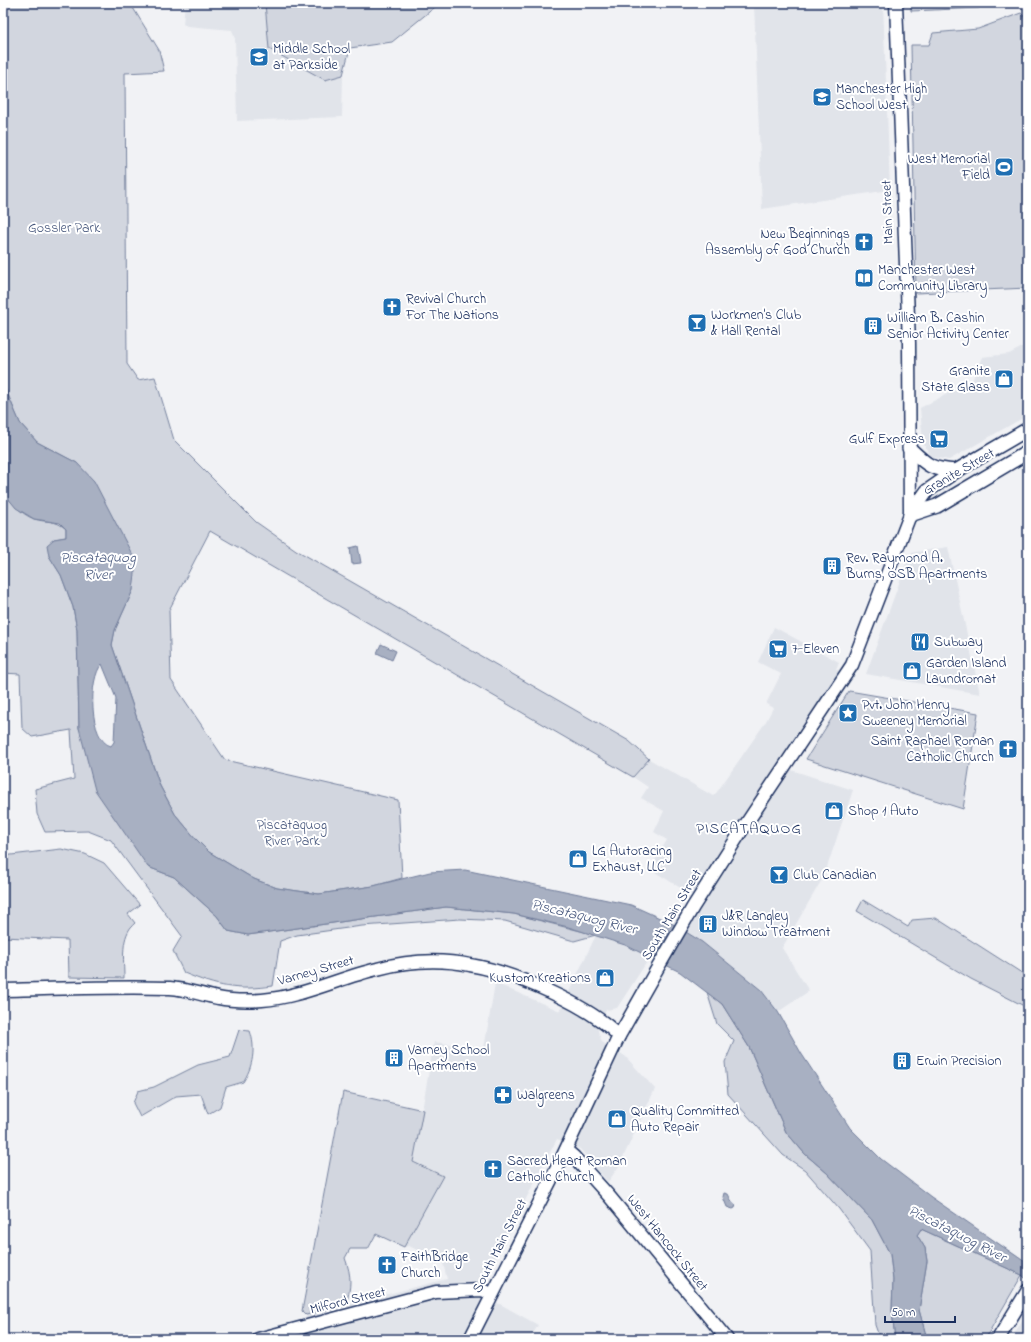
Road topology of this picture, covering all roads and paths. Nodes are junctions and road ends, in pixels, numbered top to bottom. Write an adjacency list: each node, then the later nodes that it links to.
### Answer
1 (896, 3): 3 (main road, Main Street)
2 (1028, 429): 5 (main road, Granite Street)
3 (909, 448): 5 (main road); 6 (main road, Main Street)
4 (1028, 452): 6 (main road, Granite Street)
5 (956, 471): 6 (main road, Granite Street)
6 (910, 515): 8 (main road, South Main Street)
7 (3, 990): 8 (main road, Varney Street)
8 (619, 1036): 9 (main road, South Main Street)
9 (566, 1150): 11 (main road, South Main Street); 14 (main road, West Hancock Street)
10 (1028, 1290): 15 (main road)
11 (492, 1294): 12 (main road, Milford Street); 13 (main road, South Main Street)
12 (258, 1339)
13 (470, 1339)
14 (727, 1339)
15 (998, 1339)

